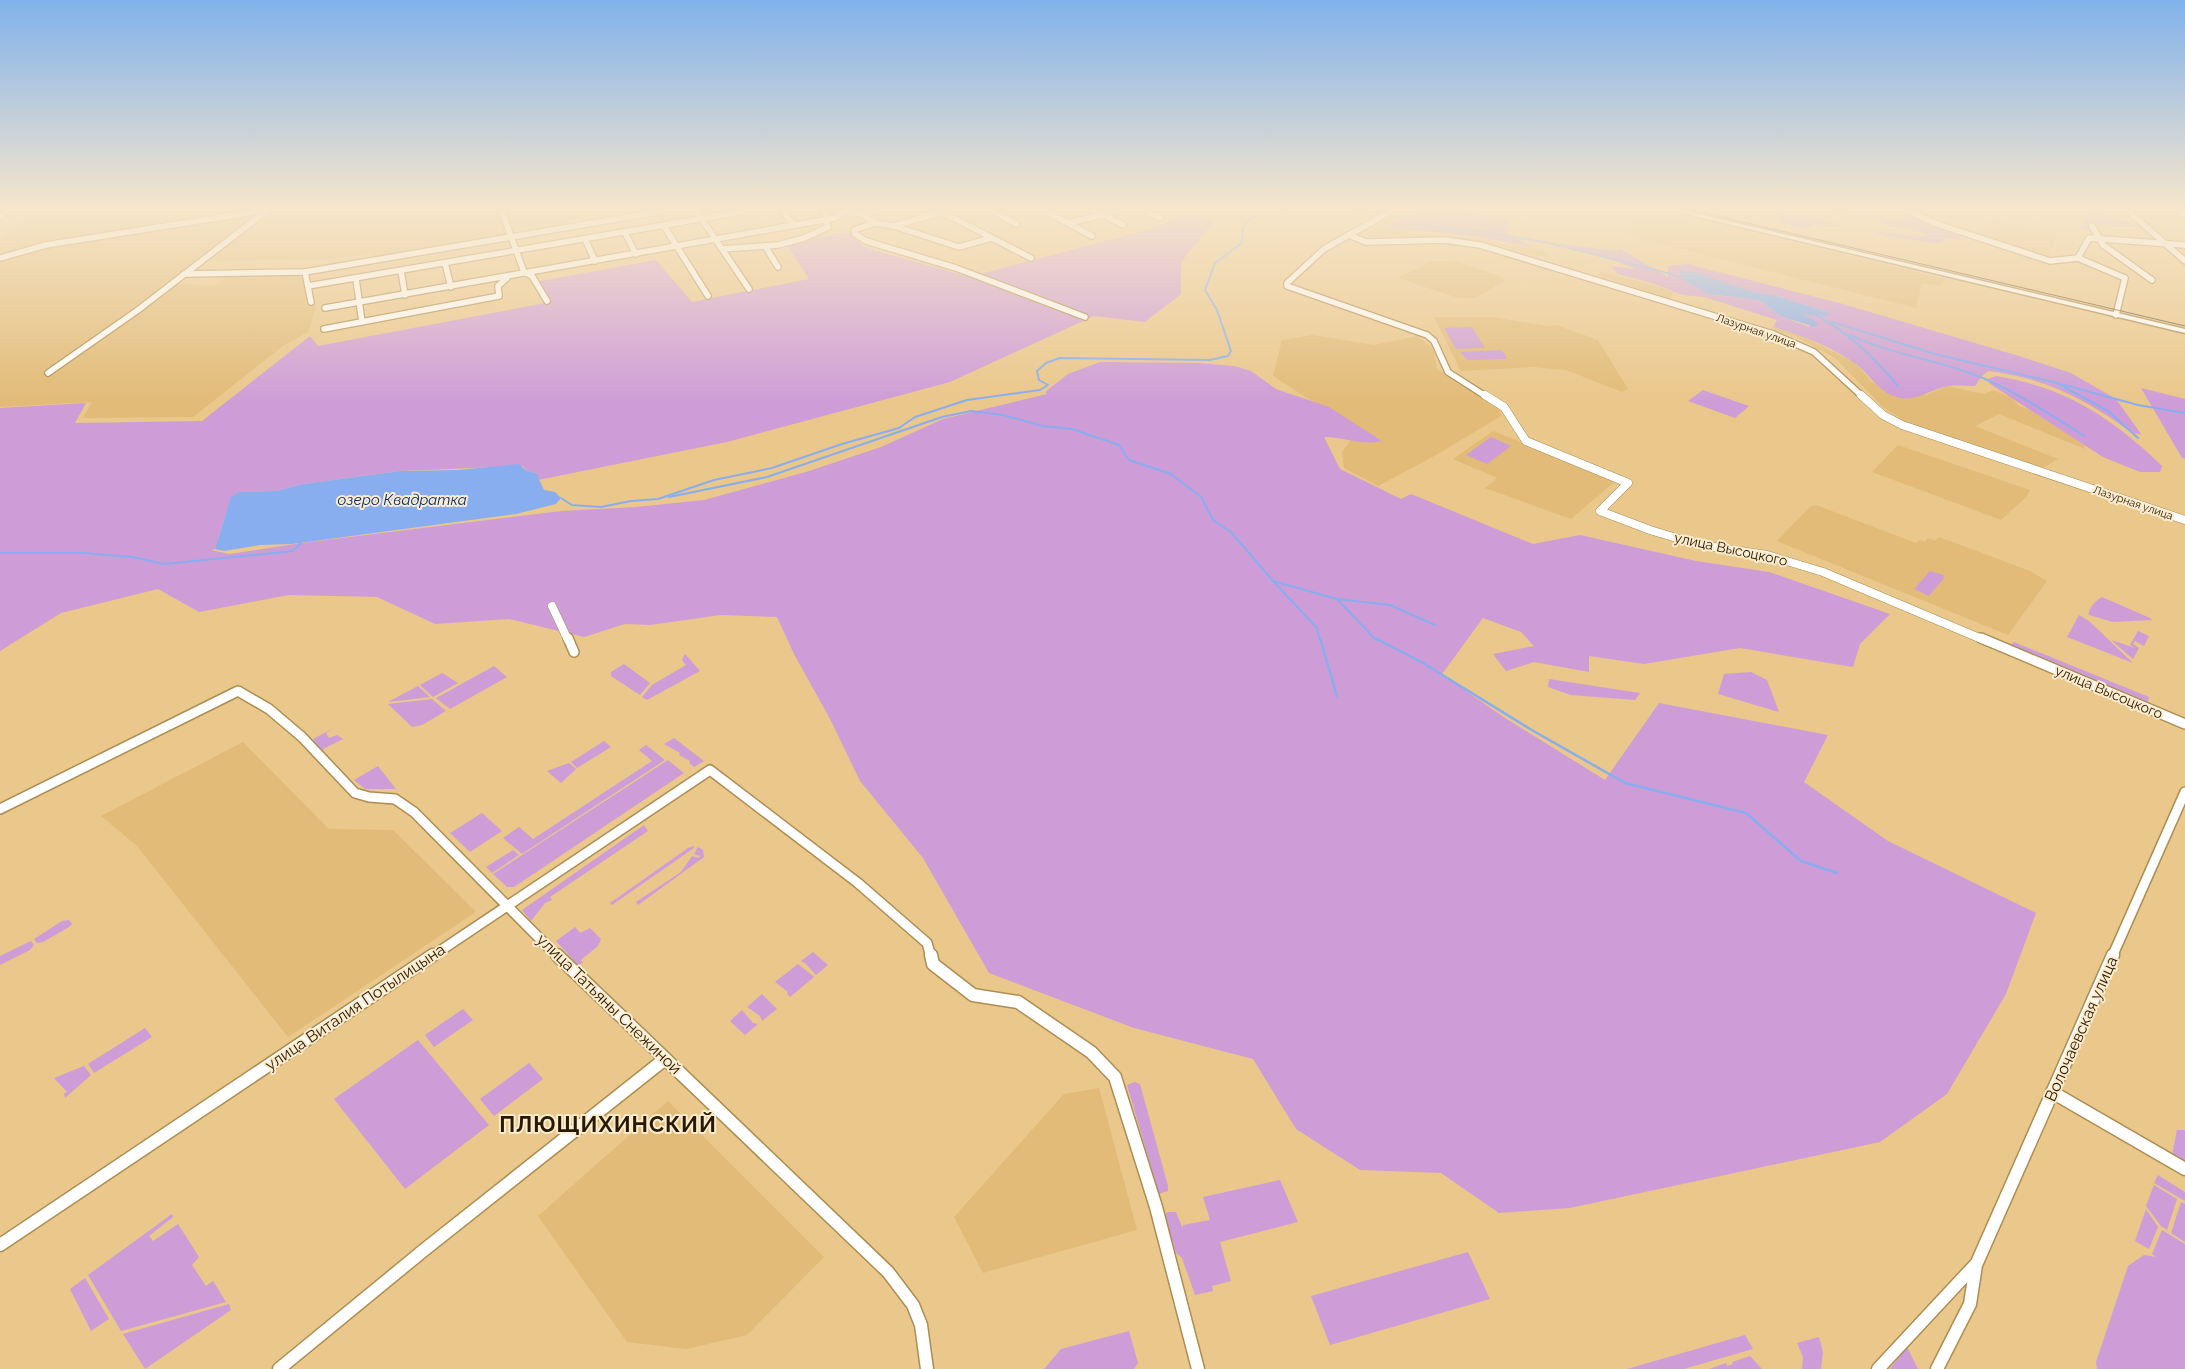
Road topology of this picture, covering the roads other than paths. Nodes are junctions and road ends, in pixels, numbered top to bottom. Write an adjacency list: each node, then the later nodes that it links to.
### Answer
1 (305, 272): 19 (street)
2 (289, 273): 15 (street)
3 (390, 273): 17 (street)
4 (401, 273): 22 (street)
5 (447, 273): 20 (street)
6 (526, 273): 16 (street); 24 (street)
7 (693, 273): 23 (street)
8 (738, 273): 21 (street)
9 (969, 273): 29 (street)
10 (1298, 273): 37 (street, улица Высоцкого)
11 (1572, 273): 34 (street, Лазурная улица)
12 (1936, 273): 28 (main road)
13 (2113, 273): 28 (street)
14 (2142, 273): 18 (street)
15 (184, 274): 33 (street)
16 (510, 276): 20 (street); 30 (street)
17 (356, 279): 19 (street); 26 (street)
18 (2152, 280)
19 (308, 286): 25 (street)
20 (451, 287): 22 (street)
21 (749, 289)
22 (405, 295): 26 (street)
23 (708, 296)
24 (547, 301)
25 (311, 302)
26 (358, 303): 27 (street); 30 (street)
27 (325, 308)
28 (2116, 315): 32 (main road)
29 (1085, 317)
30 (362, 322): 31 (street)
31 (324, 329)
32 (2185, 331)
33 (48, 373)
34 (2185, 520)
35 (552, 606): 36 (street)
36 (574, 652)
37 (2185, 724)
38 (710, 770): 41 (street, улица Виталия Потылицына); 49 (street)
39 (2185, 792): 43 (street, Волочаевская улица)
40 (0, 808): 41 (street, улица Татьяны Снежиной)
41 (507, 906): 42 (street, улица Татьяны Снежиной); 45 (street, улица Виталия Потылицына)
42 (664, 1059): 47 (street); 48 (street, улица Татьяны Снежиной)
43 (2052, 1092): 44 (street); 46 (street, Волочаевская улица)
44 (2185, 1169)
45 (0, 1245)
46 (1976, 1265): 50 (street, Волочаевская улица); 51 (street, Волочаевская улица)
47 (279, 1369)
48 (928, 1369)
49 (1198, 1369)
50 (1878, 1369)
51 (1937, 1369)

